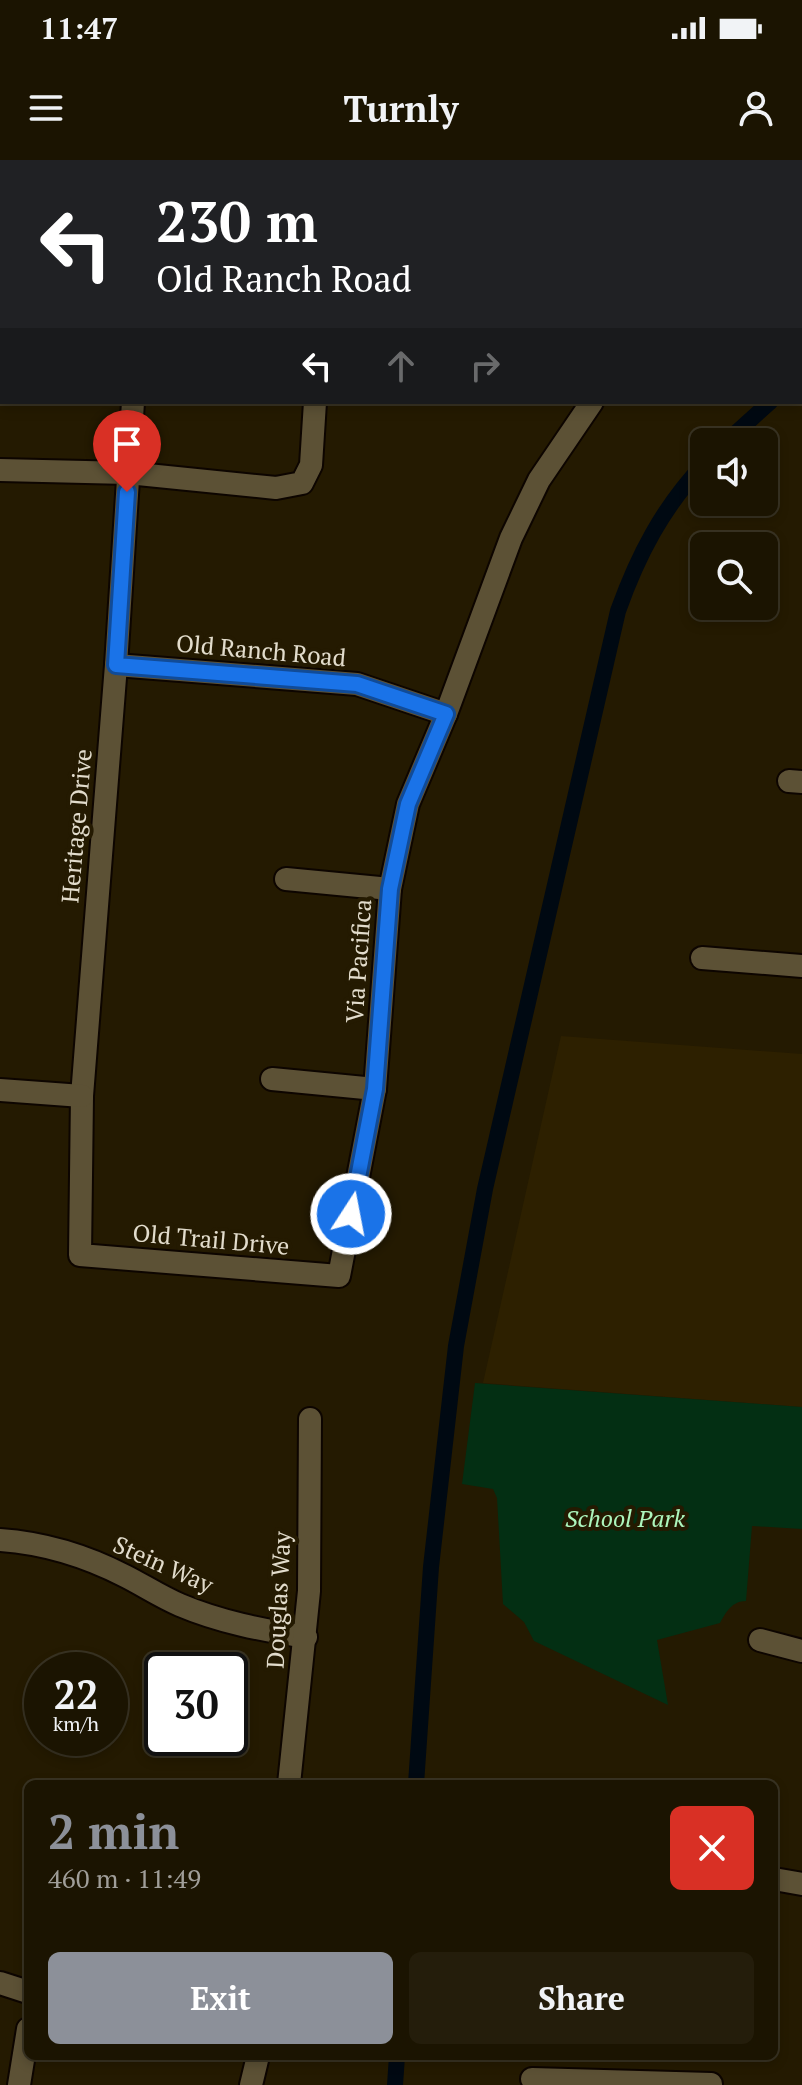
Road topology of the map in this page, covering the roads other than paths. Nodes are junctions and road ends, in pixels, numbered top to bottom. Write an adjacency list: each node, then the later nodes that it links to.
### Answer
1 (133, 404): 5 (street, Heritage Drive)
2 (315, 404): 5 (street)
3 (591, 404): 7 (street, Via Pacifica)
4 (0, 470): 5 (street)
5 (128, 473): 6 (street, Heritage Drive)
6 (116, 665): 7 (street, Old Ranch Road); 15 (street, Heritage Drive)
7 (446, 714): 9 (street, Via Pacifica)
8 (286, 879): 9 (street)
9 (390, 889): 13 (street, Via Pacifica)
10 (702, 958): 11 (street)
11 (802, 966)
12 (272, 1079): 13 (street)
13 (375, 1089): 17 (street, Via Pacifica)
14 (0, 1090): 15 (street)
15 (82, 1096): 16 (street, Heritage Drive)
16 (80, 1255): 17 (street, Old Trail Drive)
17 (339, 1276)
18 (310, 1419): 20 (street, Douglas Way)
19 (0, 1540): 20 (street, Stein Way)
20 (306, 1637): 23 (street, Douglas Way)
21 (760, 1640): 22 (street)
22 (802, 1651)
23 (289, 1780)
24 (778, 1880): 25 (street)
25 (802, 1884)
26 (0, 1983): 27 (street)
27 (24, 1991)
28 (24, 2054): 33 (street)
29 (257, 2060): 34 (street)
30 (533, 2060): 31 (street)
31 (532, 2082): 32 (street)
32 (711, 2084)
33 (19, 2085)
34 (251, 2085)

